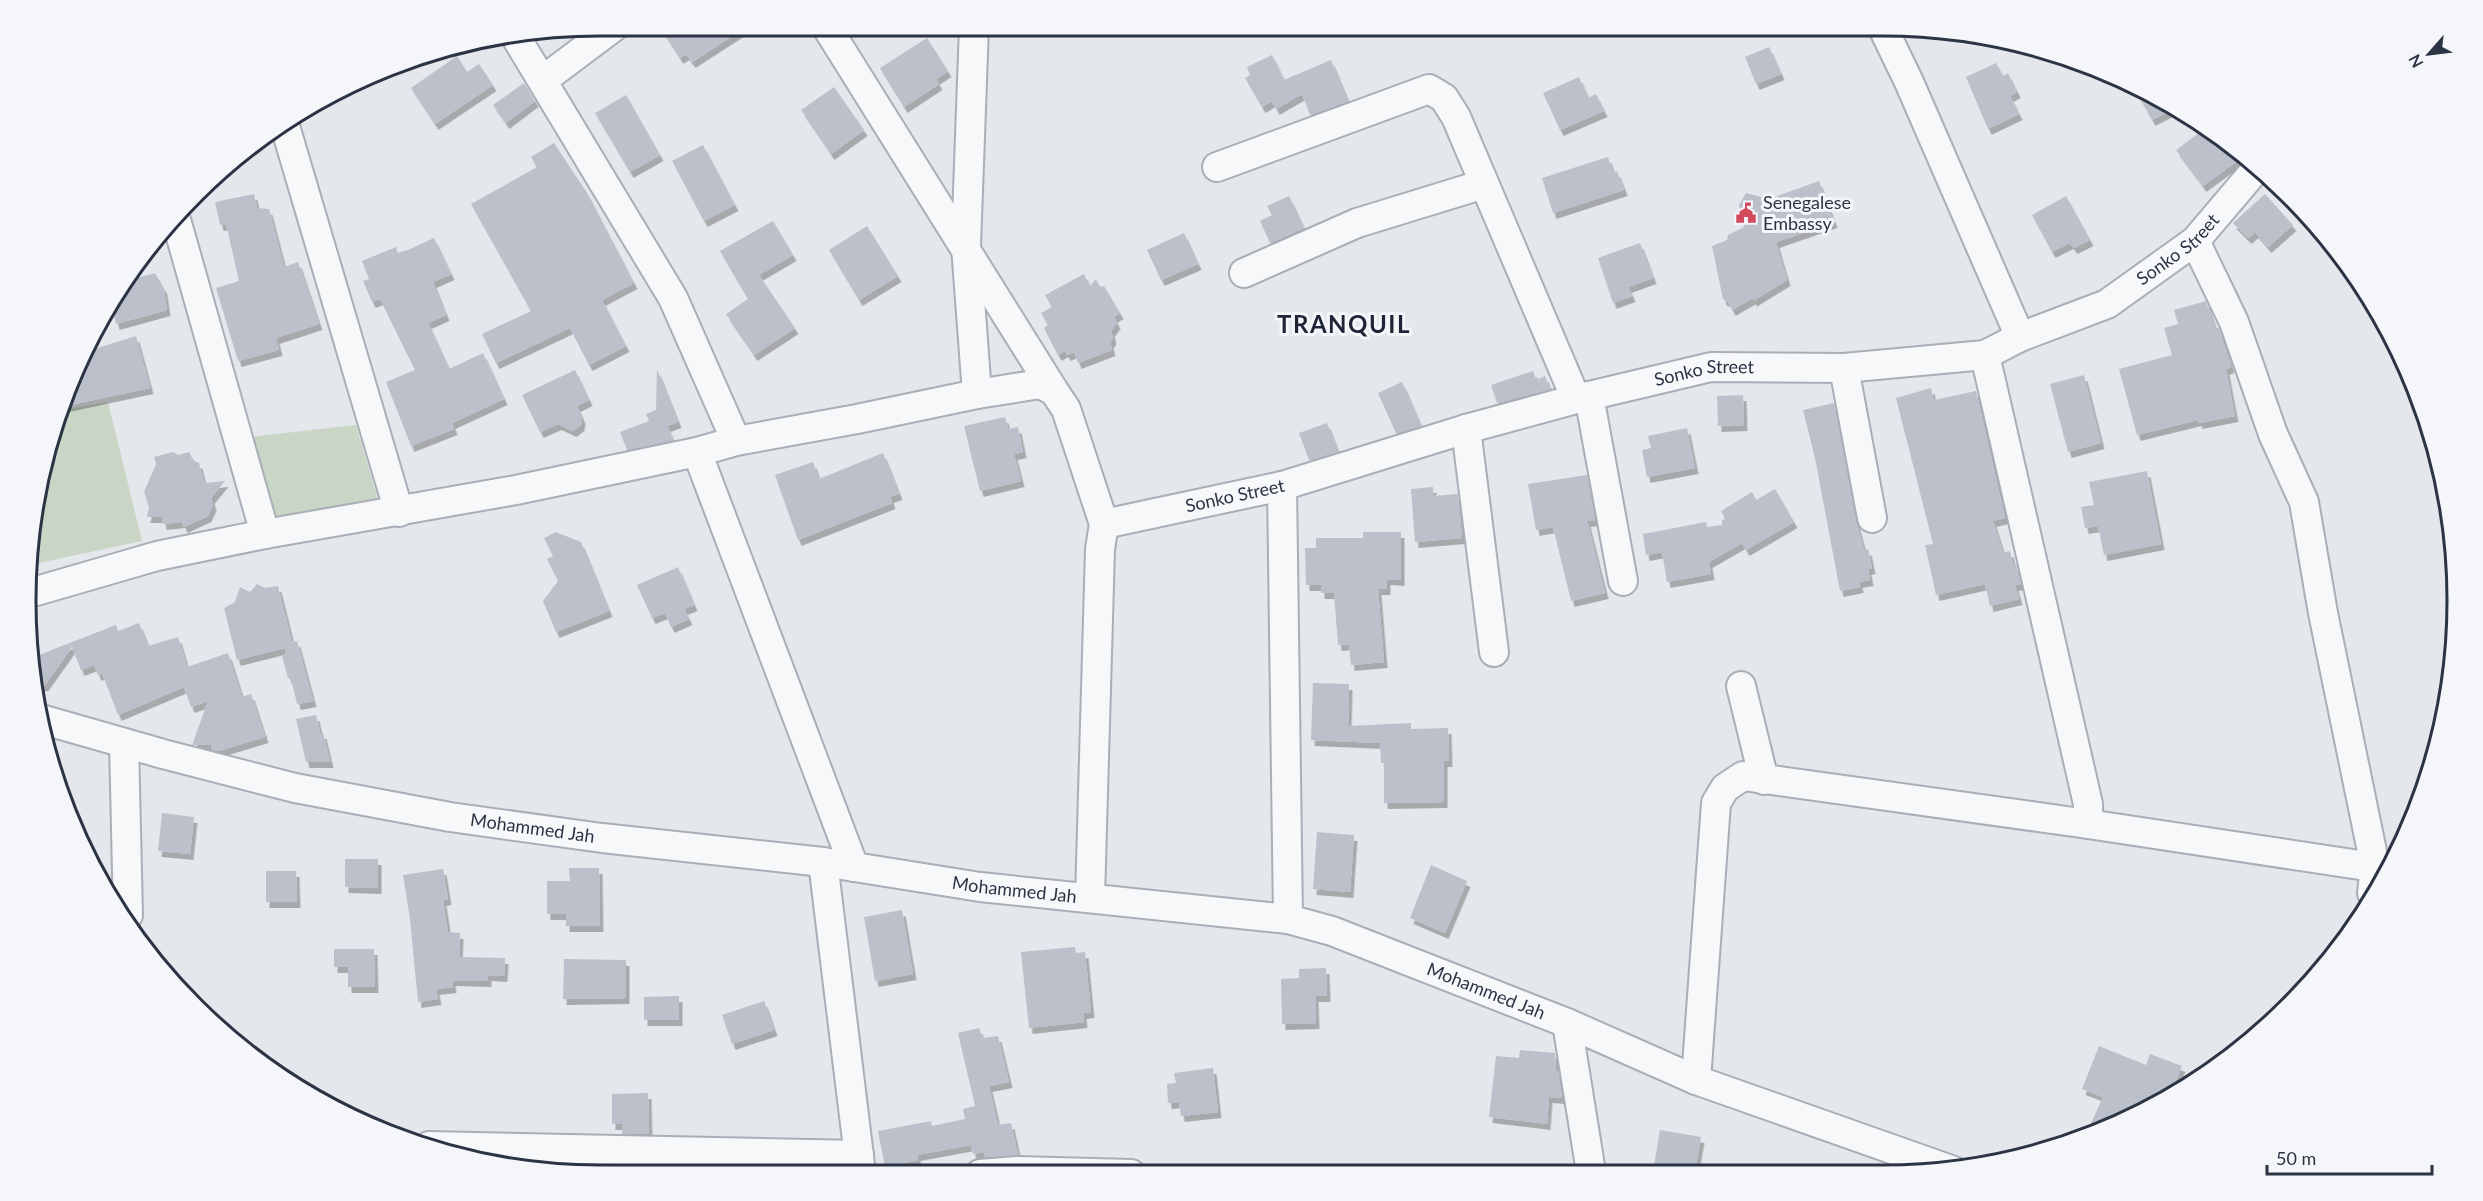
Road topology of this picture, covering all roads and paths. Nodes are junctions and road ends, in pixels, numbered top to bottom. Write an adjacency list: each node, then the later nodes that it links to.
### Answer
1 (602, 36): 6 (street)
2 (832, 36): 13 (street)
3 (974, 36): 13 (street)
4 (1887, 36): 15 (street)
5 (519, 42): 6 (street)
6 (543, 80): 22 (street)
7 (287, 131): 25 (street)
8 (1217, 167): 10 (street)
9 (2252, 174): 12 (street, Sonko Street)
10 (1484, 184): 14 (street); 20 (street)
11 (178, 226): 28 (street)
12 (2195, 241): 15 (street, Sonko Street); 39 (street)
13 (966, 251): 18 (street); 19 (street)
14 (1244, 273)
15 (2020, 337): 16 (street, Sonko Street)
16 (1985, 355): 17 (street, Sonko Street); 36 (street)
17 (1844, 368): 20 (street, Sonko Street); 26 (street)
18 (1054, 391): 19 (street); 27 (street)
19 (977, 394): 22 (street)
20 (1582, 397): 21 (street, Sonko Street); 29 (street)
21 (1466, 429): 24 (street, Sonko Street); 31 (street)
22 (736, 441): 23 (street)
23 (697, 452): 25 (street); 38 (street)
24 (1281, 486): 27 (street, Sonko Street); 43 (street)
25 (399, 512): 28 (street)
26 (1872, 518)
27 (1104, 524): 41 (street)
28 (265, 534): 30 (street)
29 (1623, 581)
30 (36, 591)
31 (1494, 652)
32 (1741, 686): 35 (street)
33 (49, 722): 34 (street, Mohammed Jah)
34 (123, 743): 37 (street, Mohammed Jah); 42 (street)
35 (1764, 780): 36 (street); 45 (street)
36 (2088, 824): 40 (street)
37 (823, 862): 38 (street, Mohammed Jah); 48 (street)
38 (854, 867): 41 (street, Mohammed Jah)
39 (2376, 873)
40 (2375, 876)
41 (1090, 898): 43 (street, Mohammed Jah)
42 (128, 909)
43 (1288, 919): 44 (street, Mohammed Jah)
44 (1567, 1023): 45 (street, Mohammed Jah); 49 (street)
45 (1696, 1080): 47 (street, Mohammed Jah)
46 (503, 1156): 48 (street)
47 (1928, 1163)
48 (860, 1165)
49 (1590, 1165)

